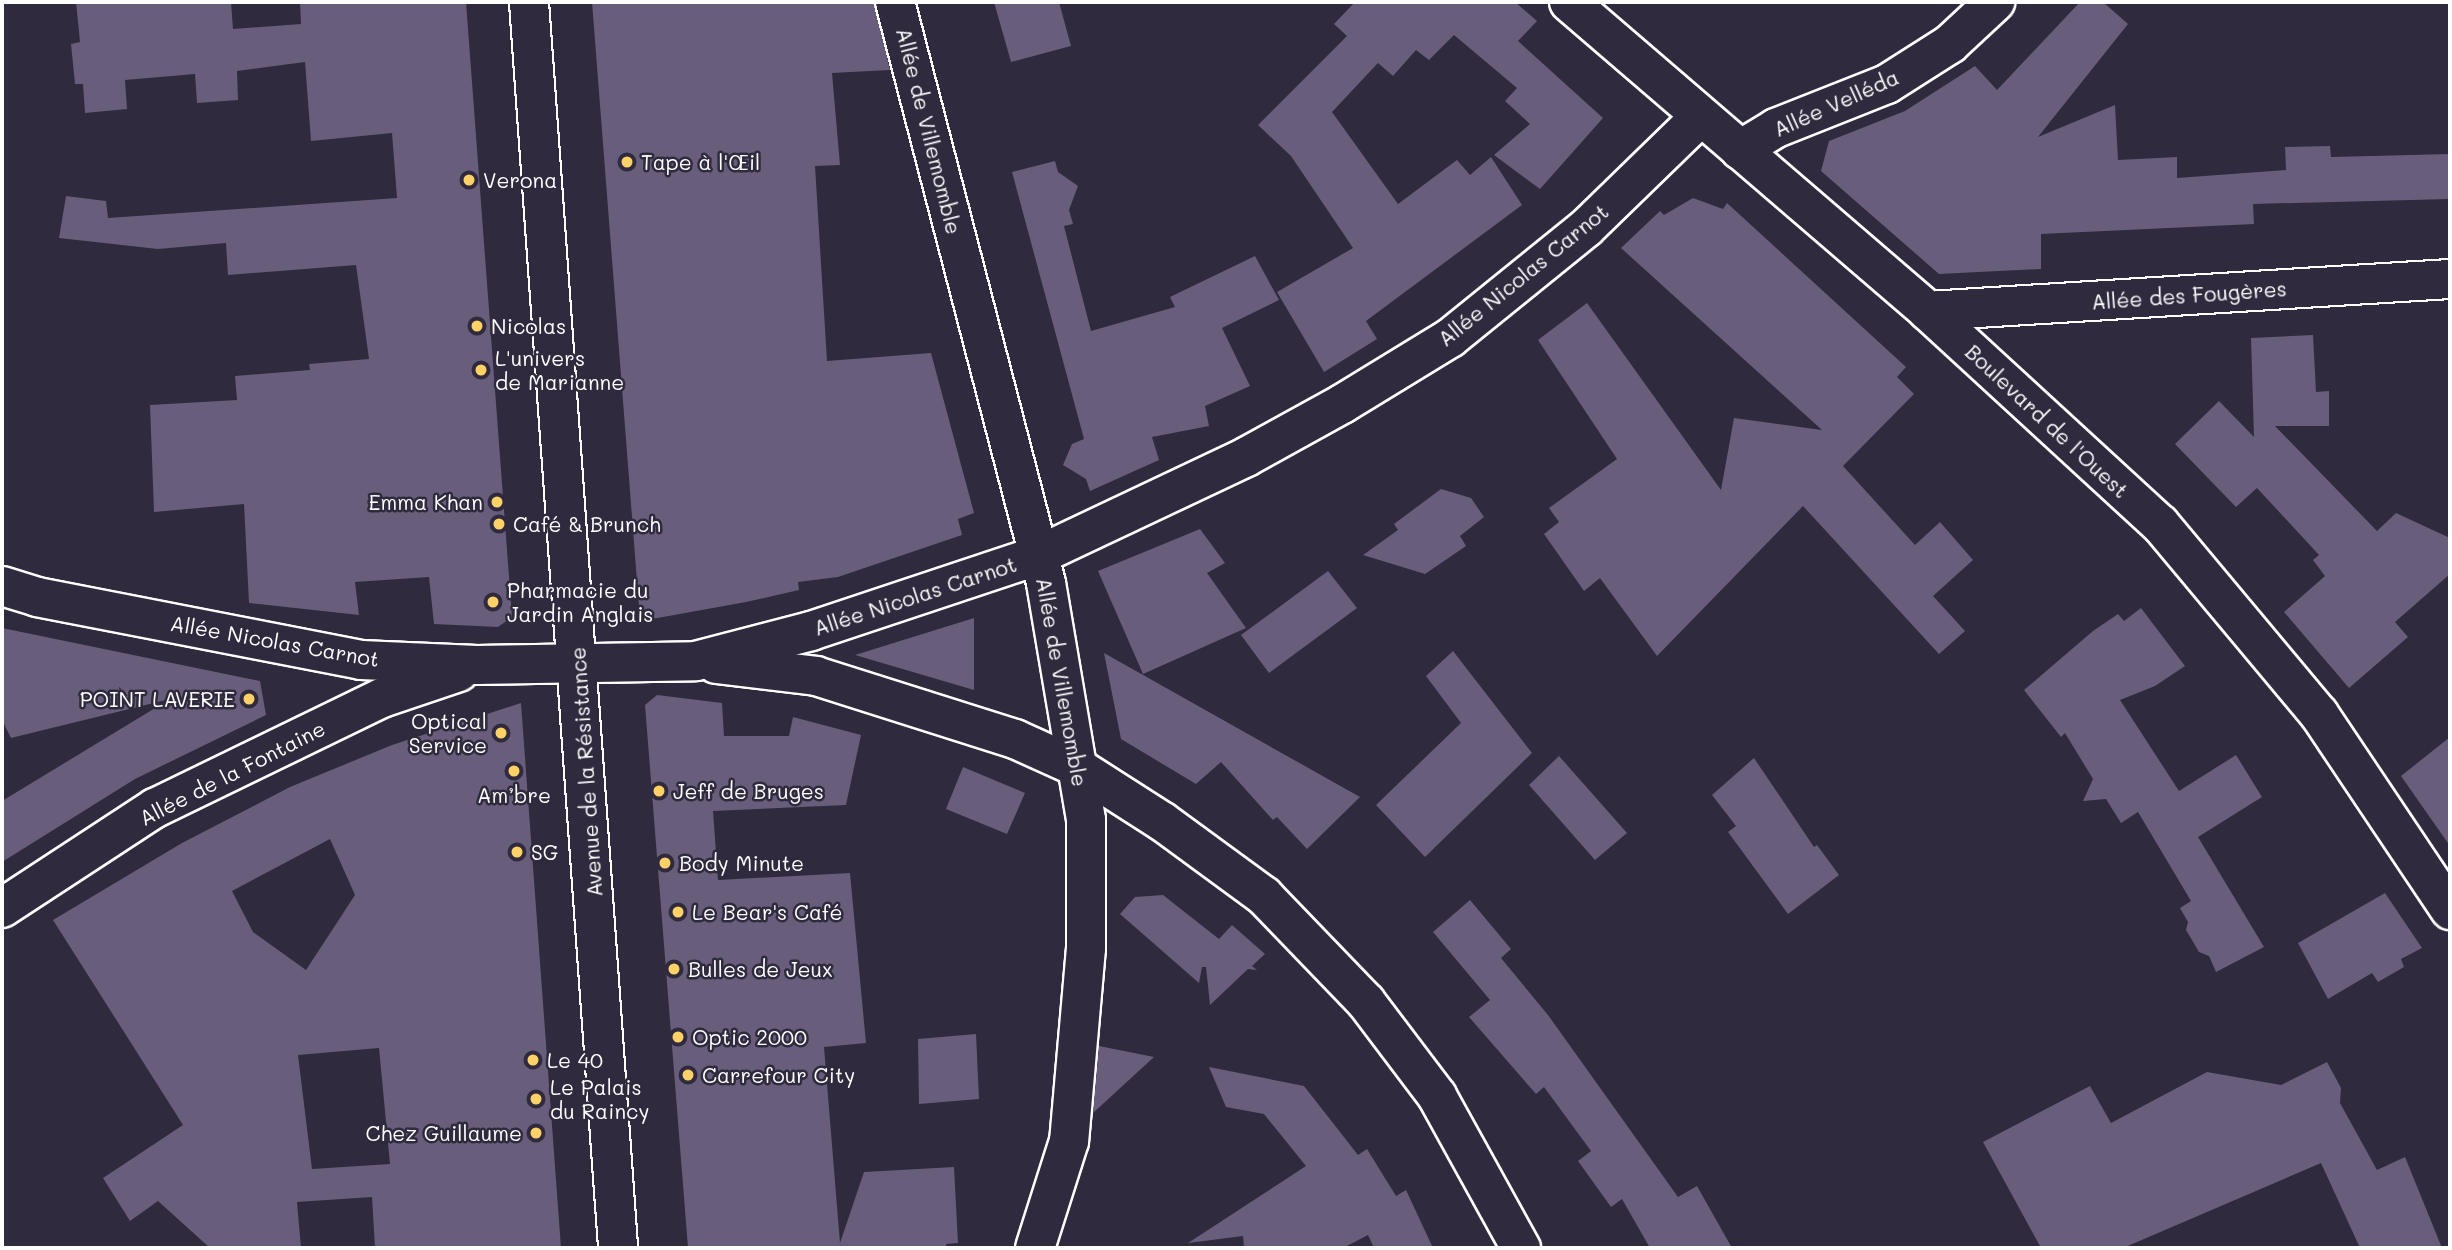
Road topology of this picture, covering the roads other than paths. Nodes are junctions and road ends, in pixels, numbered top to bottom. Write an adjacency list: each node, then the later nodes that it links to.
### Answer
1 (530, 2): 12 (street, Avenue de la Résistance)
2 (895, 2): 9 (street, Allée de Villemomble)
3 (1569, 2): 5 (street, Boulevard de l'Ouest)
4 (1995, 2): 6 (street, Allée Velléda)
5 (1700, 117): 6 (street, Boulevard de l'Ouest); 9 (street, Allée Nicolas Carnot)
6 (1740, 150): 8 (street, Boulevard de l'Ouest)
7 (2450, 279): 8 (street, Allée des Fougères)
8 (1928, 311): 16 (street, Boulevard de l'Ouest)
9 (1039, 555): 11 (street, Allée Nicolas Carnot); 14 (street, Allée de Villemomble)
10 (2, 586): 13 (street, Allée Nicolas Carnot)
11 (696, 661): 12 (street, Allée Nicolas Carnot); 14 (street)
12 (579, 664): 13 (street, Allée Nicolas Carnot); 17 (street, Avenue de la Résistance)
13 (477, 665): 15 (street, Allée de la Fontaine)
14 (1077, 768): 18 (street, Allée de Villemomble); 19 (street)
15 (2, 908)
16 (2450, 910)
17 (618, 1248)
18 (1035, 1248)
19 (1521, 1248)

